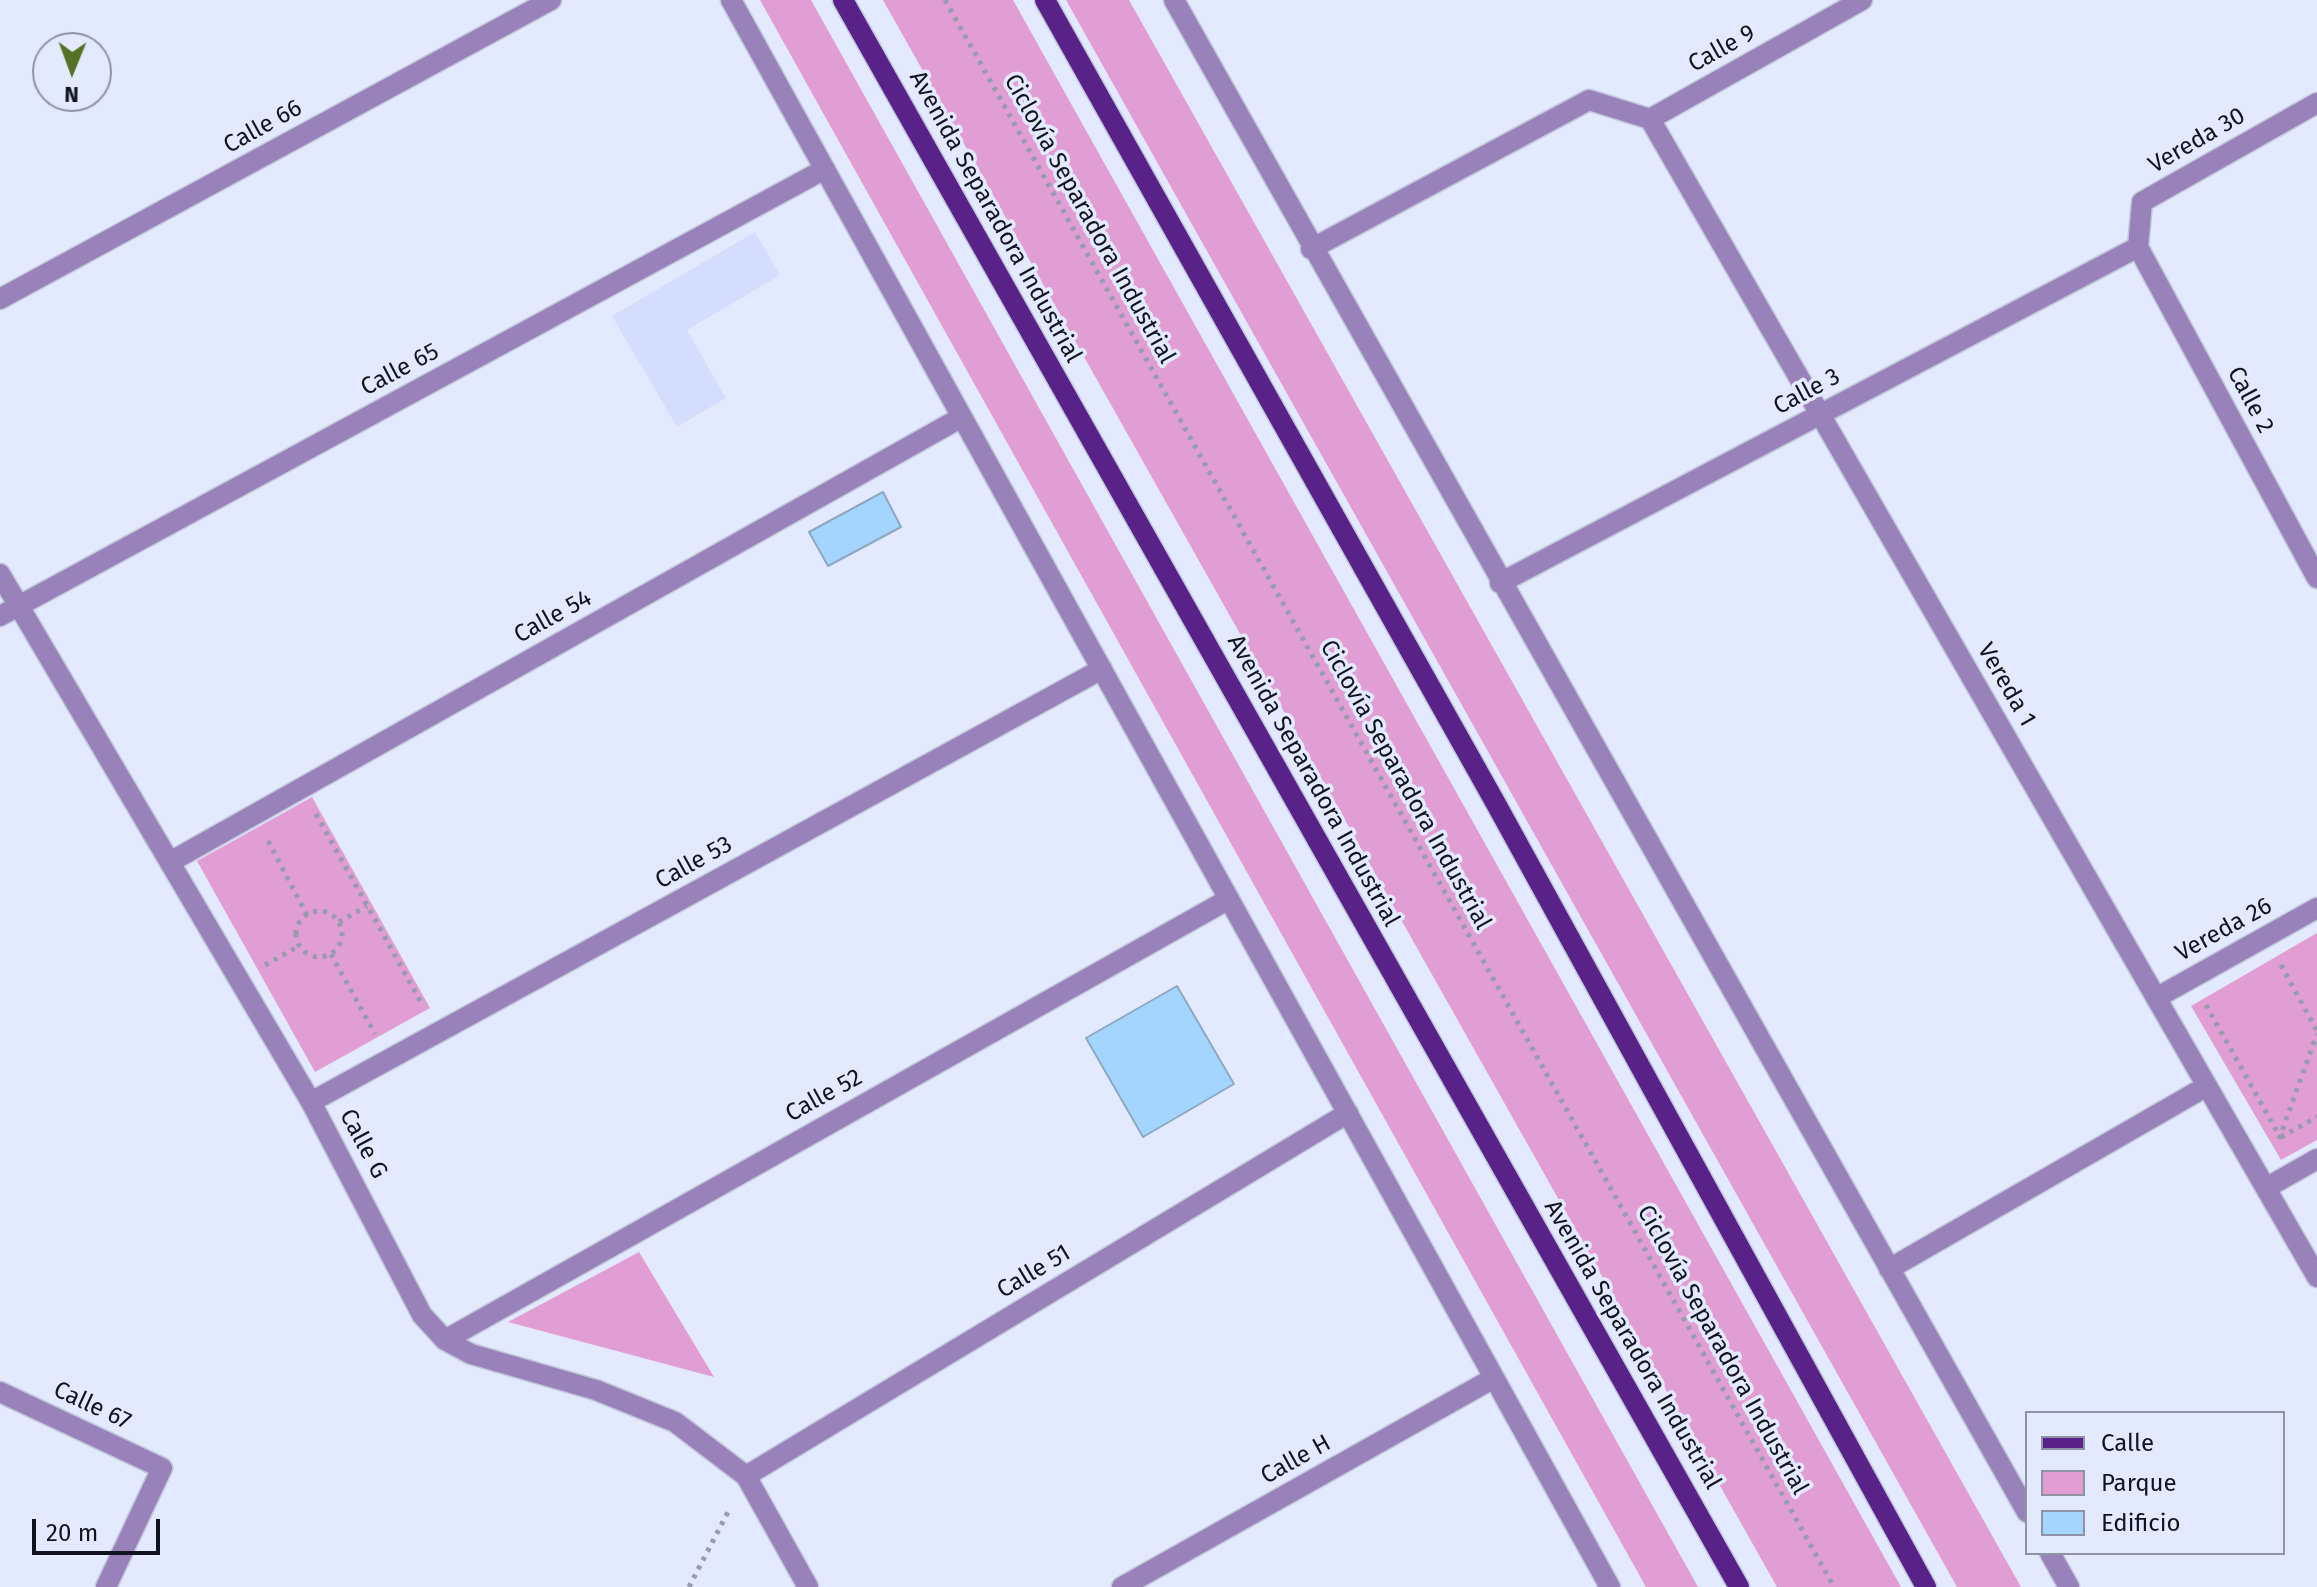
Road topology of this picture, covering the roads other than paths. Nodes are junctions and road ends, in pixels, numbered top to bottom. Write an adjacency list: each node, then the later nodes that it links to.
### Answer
1 (551, 0): 12 (street, Calle 66)
2 (731, 0): 9 (street)
3 (843, 0): 41 (main road, Avenida Separadora Industrial)
4 (1045, 0): 42 (main road)
5 (1174, 0): 11 (street)
6 (1862, 0): 8 (street, Calle 9)
7 (2317, 103): 10 (street, Vereda 30)
8 (1650, 119): 11 (street); 13 (street, Vereda 1)
9 (825, 169): 14 (street); 18 (street, Calle 65)
10 (2138, 247): 13 (street, Calle 3); 16 (street, Calle 2)
11 (1311, 249): 17 (street)
12 (0, 299)
13 (1820, 414): 17 (street, Calle 3); 23 (street, Vereda 1)
14 (962, 417): 19 (street); 20 (street, Calle 54)
15 (0, 574): 18 (street, Calle G)
16 (2317, 578)
17 (1500, 583): 29 (street)
18 (9, 612): 20 (street, Calle G)
19 (1102, 669): 21 (street); 25 (street, Calle 53)
20 (170, 862): 25 (street, Calle G)
21 (1229, 899): 26 (street); 31 (street, Calle 52)
22 (2317, 908): 23 (street, Vereda 26)
23 (2156, 998): 24 (street, Vereda 1)
24 (2207, 1086): 28 (street, Vereda 1); 29 (street)
25 (311, 1102): 31 (street, Calle G)
26 (1348, 1113): 32 (street); 34 (street, Calle 51)
27 (2317, 1159): 28 (street)
28 (2266, 1188): 30 (street, Vereda 1)
29 (1889, 1269): 35 (street)
30 (2317, 1277)
31 (445, 1340): 34 (street, Calle G)
32 (1494, 1378): 39 (street, Calle H); 40 (street)
33 (0, 1392): 37 (street, Calle 67)
34 (746, 1476): 38 (street, Calle G)
35 (2025, 1508)
36 (2051, 1555): 43 (street)
37 (106, 1587)
38 (808, 1587)
39 (1122, 1587)
40 (1610, 1587)
41 (1739, 1587)
42 (1926, 1587)
43 (2069, 1587)

